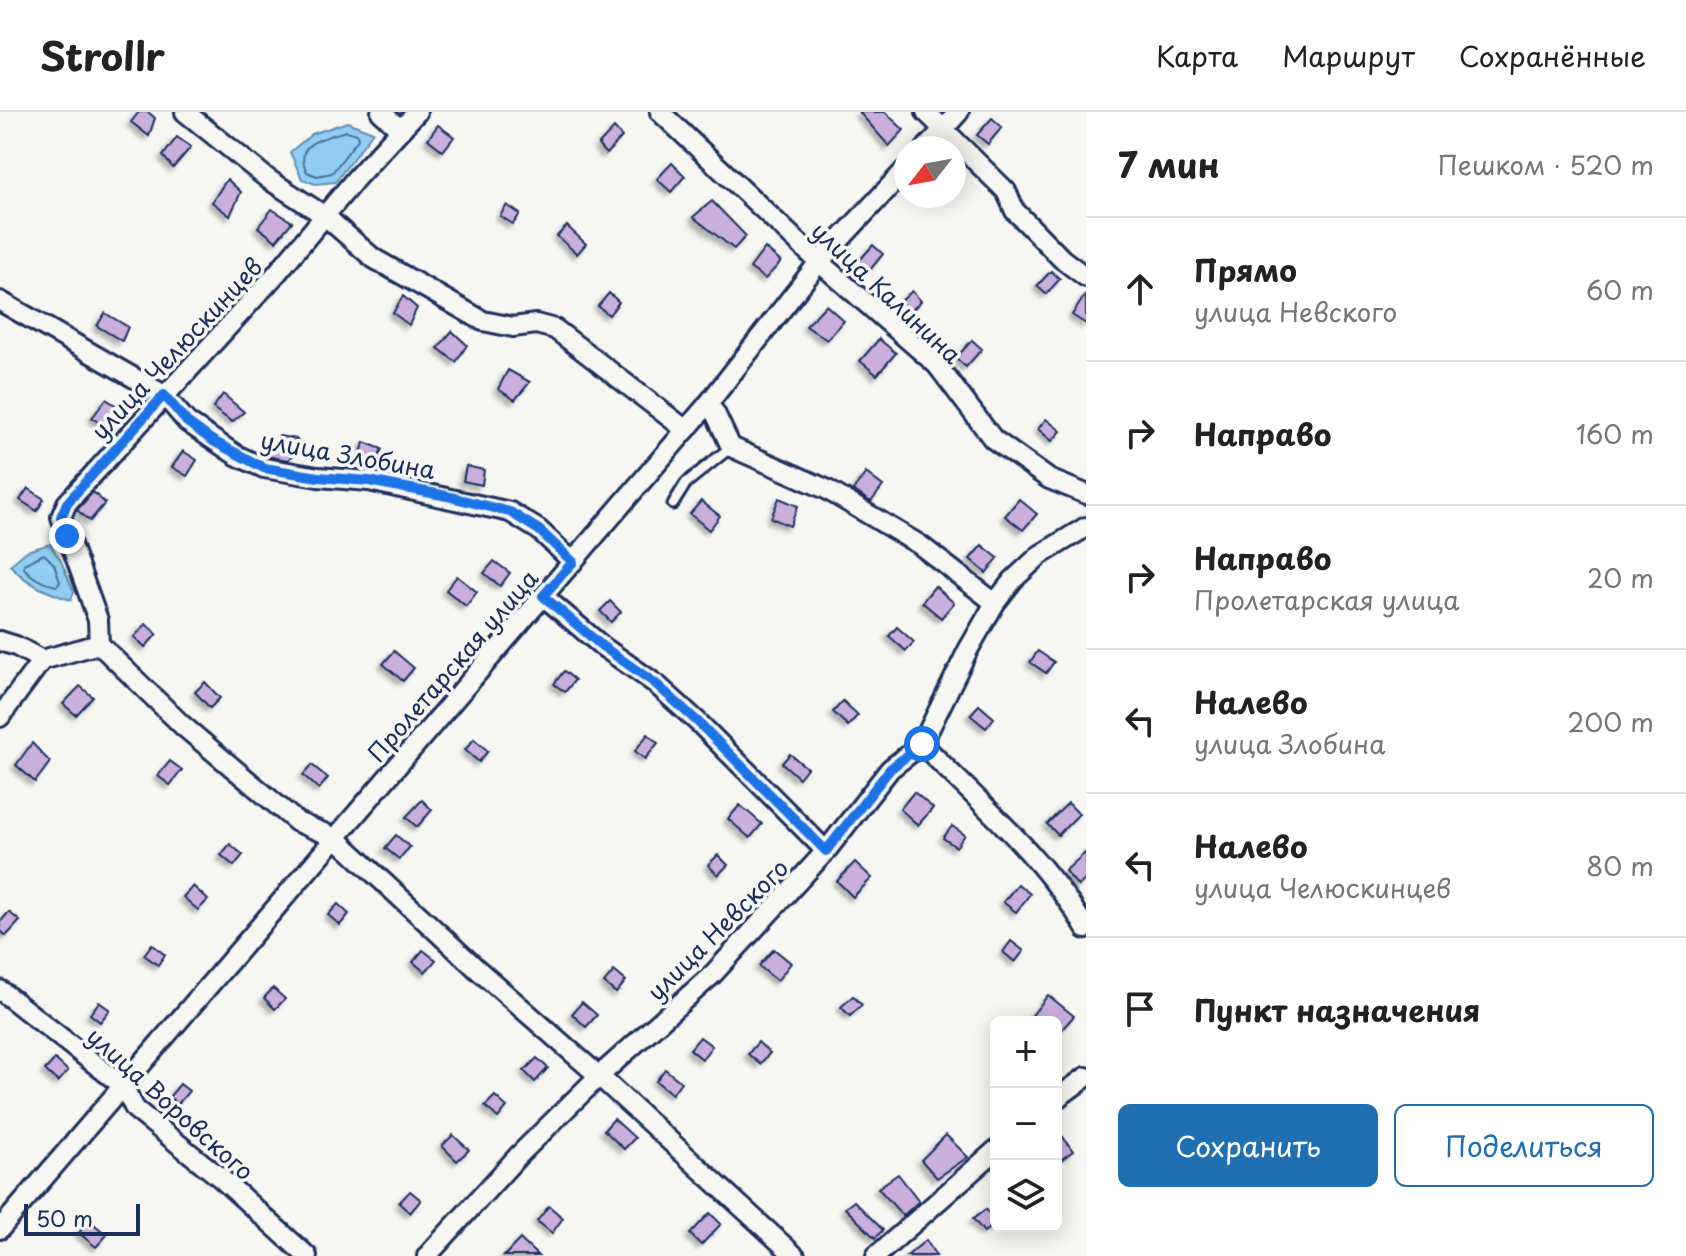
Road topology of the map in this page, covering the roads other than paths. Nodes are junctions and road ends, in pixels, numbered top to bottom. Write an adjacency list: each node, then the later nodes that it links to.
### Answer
1 (185, 112): 11 (street)
2 (381, 112): 8 (street)
3 (417, 112): 8 (street, улица Челюскинцев)
4 (660, 112): 12 (street, улица Калинина)
5 (926, 112): 7 (street)
6 (959, 112): 7 (street)
7 (945, 128): 9 (street); 13 (street)
8 (401, 130): 11 (street, улица Челюскинцев)
9 (937, 136)
10 (894, 182): 12 (street, Пролетарская улица)
11 (325, 216): 15 (street, улица Челюскинцев); 17 (street)
12 (819, 262): 16 (street, Пролетарская улица); 19 (street, улица Калинина)
13 (1086, 277)
14 (0, 301): 15 (street, улица Злобина)
15 (164, 395): 22 (street, улица Злобина); 26 (street, улица Челюскинцев)
16 (708, 404): 17 (street, Пролетарская улица); 18 (street)
17 (686, 430): 22 (street, Пролетарская улица)
18 (731, 447): 20 (lane); 24 (street)
19 (1086, 494)
20 (673, 504)
21 (1086, 527): 24 (street, улица Невского)
22 (573, 562): 23 (street, Пролетарская улица)
23 (543, 596): 30 (street, Пролетарская улица); 31 (street)
24 (995, 603): 29 (street, улица Невского)
25 (0, 641): 27 (street)
26 (99, 644): 27 (street); 30 (street)
27 (42, 660): 28 (street)
28 (0, 717)
29 (922, 744): 31 (street, улица Невского); 32 (street)
30 (336, 838): 34 (street); 36 (street, Пролетарская улица)
31 (826, 851): 34 (street, улица Невского)
32 (1086, 929)
33 (0, 990): 36 (street, улица Воровского)
34 (599, 1076): 41 (street, улица Невского); 42 (street)
35 (1086, 1077): 37 (street)
36 (123, 1086): 39 (street, Пролетарская улица); 40 (street, улица Воровского)
37 (1062, 1095)
38 (990, 1155): 43 (street)
39 (0, 1229)
40 (307, 1256)
41 (427, 1256)
42 (795, 1256)
43 (876, 1256)

